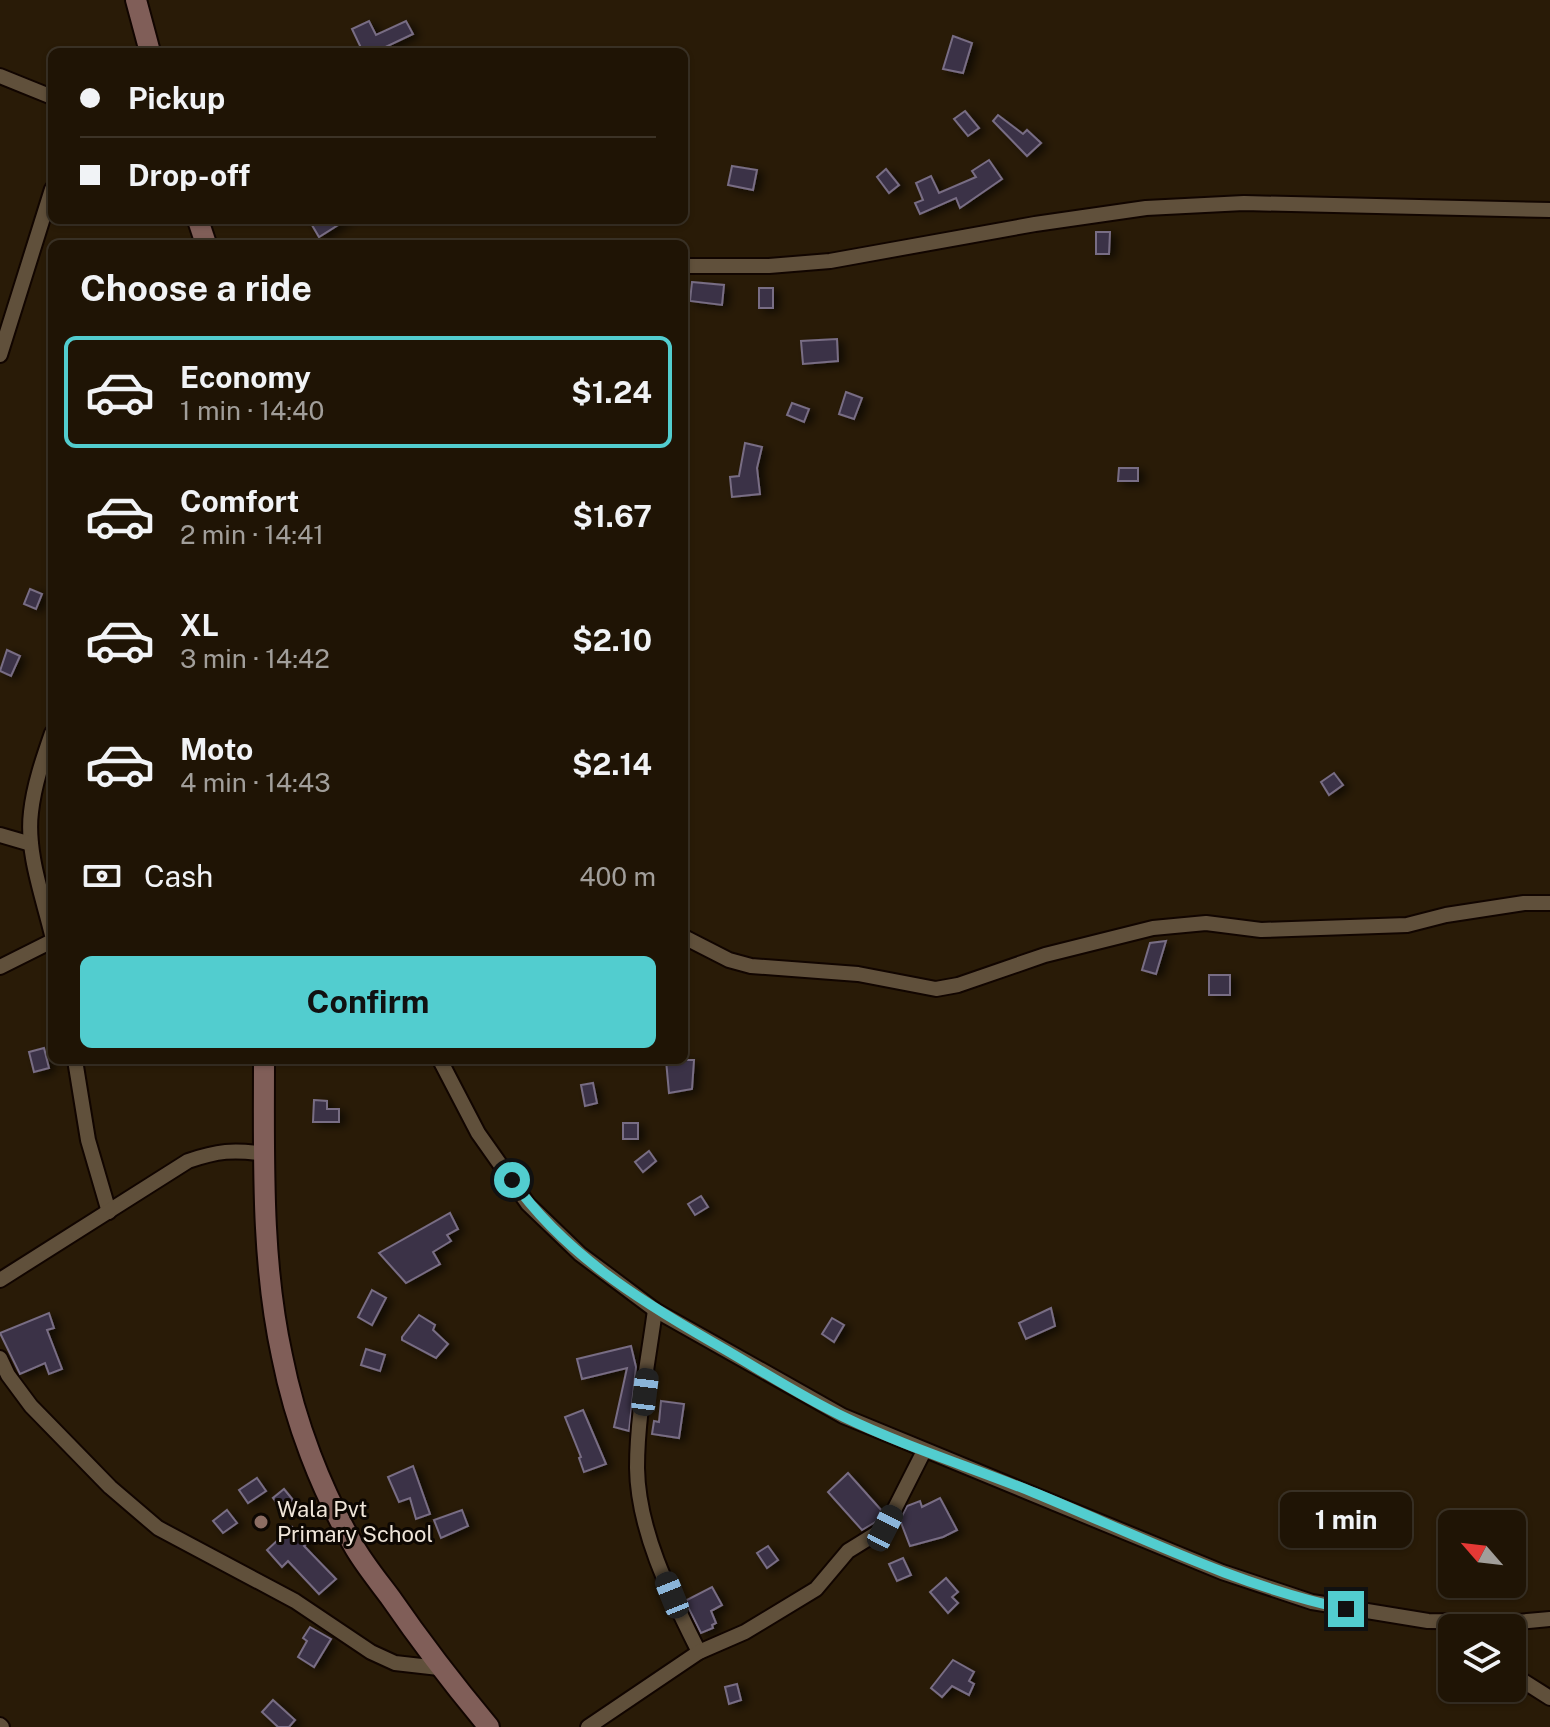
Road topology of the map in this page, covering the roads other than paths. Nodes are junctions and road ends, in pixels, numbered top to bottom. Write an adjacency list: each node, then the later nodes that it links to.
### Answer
1 (136, 0): 2 (main road)
2 (149, 48)
3 (0, 76): 4 (street)
4 (48, 95)
5 (48, 202): 8 (street)
6 (1550, 210): 7 (street)
7 (688, 266)
8 (0, 355)
9 (48, 744): 11 (street)
10 (0, 835): 11 (street)
11 (31, 844): 13 (street)
12 (1550, 903): 14 (street)
13 (48, 920)
14 (688, 939)
15 (48, 940): 16 (street)
16 (0, 967)
17 (76, 1064): 21 (street)
18 (264, 1064): 20 (main road)
19 (442, 1064): 23 (street)
20 (264, 1154): 21 (street); 30 (main road)
21 (109, 1212): 22 (street)
22 (0, 1280)
23 (655, 1310): 25 (street); 29 (street)
24 (0, 1358): 30 (street)
25 (924, 1451): 28 (street); 29 (street)
26 (1550, 1619): 27 (street)
27 (1526, 1621)
28 (1438, 1622)
29 (699, 1652): 34 (street)
30 (439, 1668): 33 (main road)
31 (1526, 1683): 32 (street)
32 (1550, 1698)
33 (489, 1727)
34 (588, 1727)

